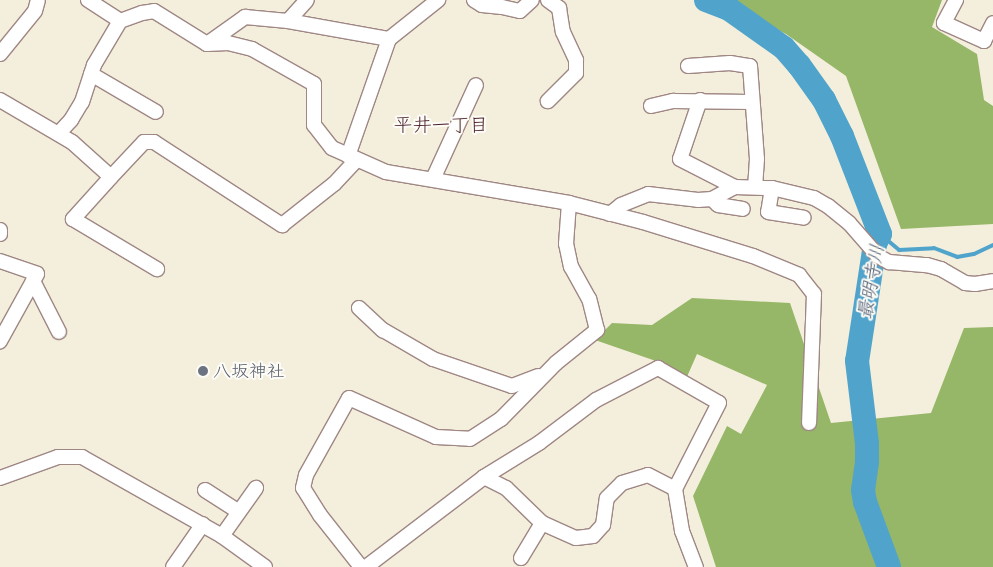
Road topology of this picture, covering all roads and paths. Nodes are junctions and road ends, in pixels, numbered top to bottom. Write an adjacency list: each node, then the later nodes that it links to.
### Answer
1 (38, 0): 14 (street)
2 (88, 0): 9 (street)
3 (307, 0): 10 (street)
4 (438, 0): 12 (street)
5 (474, 0): 6 (street)
6 (532, 0)
7 (548, 0): 20 (street)
8 (956, 0): 11 (street)
9 (120, 21): 13 (street); 16 (street)
10 (288, 21): 12 (street); 13 (street)
11 (993, 23)
12 (389, 38): 25 (street)
13 (207, 44): 25 (street)
14 (1, 51)
15 (688, 66): 21 (street)
16 (91, 74): 23 (street); 24 (street)
17 (476, 85): 27 (street)
18 (0, 100): 24 (street)
19 (700, 100): 21 (street); 22 (street); 28 (street)
20 (548, 101)
21 (751, 102): 29 (street)
22 (651, 106)
23 (156, 112)
24 (58, 133): 26 (street)
25 (352, 158): 26 (street); 27 (street)
26 (112, 177): 39 (street)
27 (433, 179): 32 (street)
28 (735, 187): 29 (street); 31 (street)
29 (755, 187): 30 (street)
30 (772, 188): 35 (street); 41 (street)
31 (712, 199): 33 (street); 34 (street)
32 (569, 203): 34 (street); 45 (street)
33 (743, 209)
34 (610, 214): 46 (street)
35 (804, 218)
36 (0, 230): 37 (street)
37 (0, 234)
38 (0, 261): 40 (street)
39 (157, 269)
40 (33, 281): 43 (street); 44 (street)
41 (993, 281)
42 (360, 308): 45 (street)
43 (59, 332)
44 (0, 341)
45 (546, 373): 59 (street)
46 (809, 423)
47 (484, 477): 50 (street); 53 (street); 60 (street)
48 (0, 478): 54 (street)
49 (256, 488): 52 (street)
50 (675, 489): 53 (street); 61 (street)
51 (205, 490): 52 (street)
52 (239, 512): 55 (street)
53 (542, 523): 56 (street)
54 (203, 524): 55 (street); 57 (street)
55 (222, 536): 58 (street)
56 (522, 558)
57 (173, 567)
58 (265, 567)
59 (361, 567)
60 (366, 567)
61 (696, 567)

